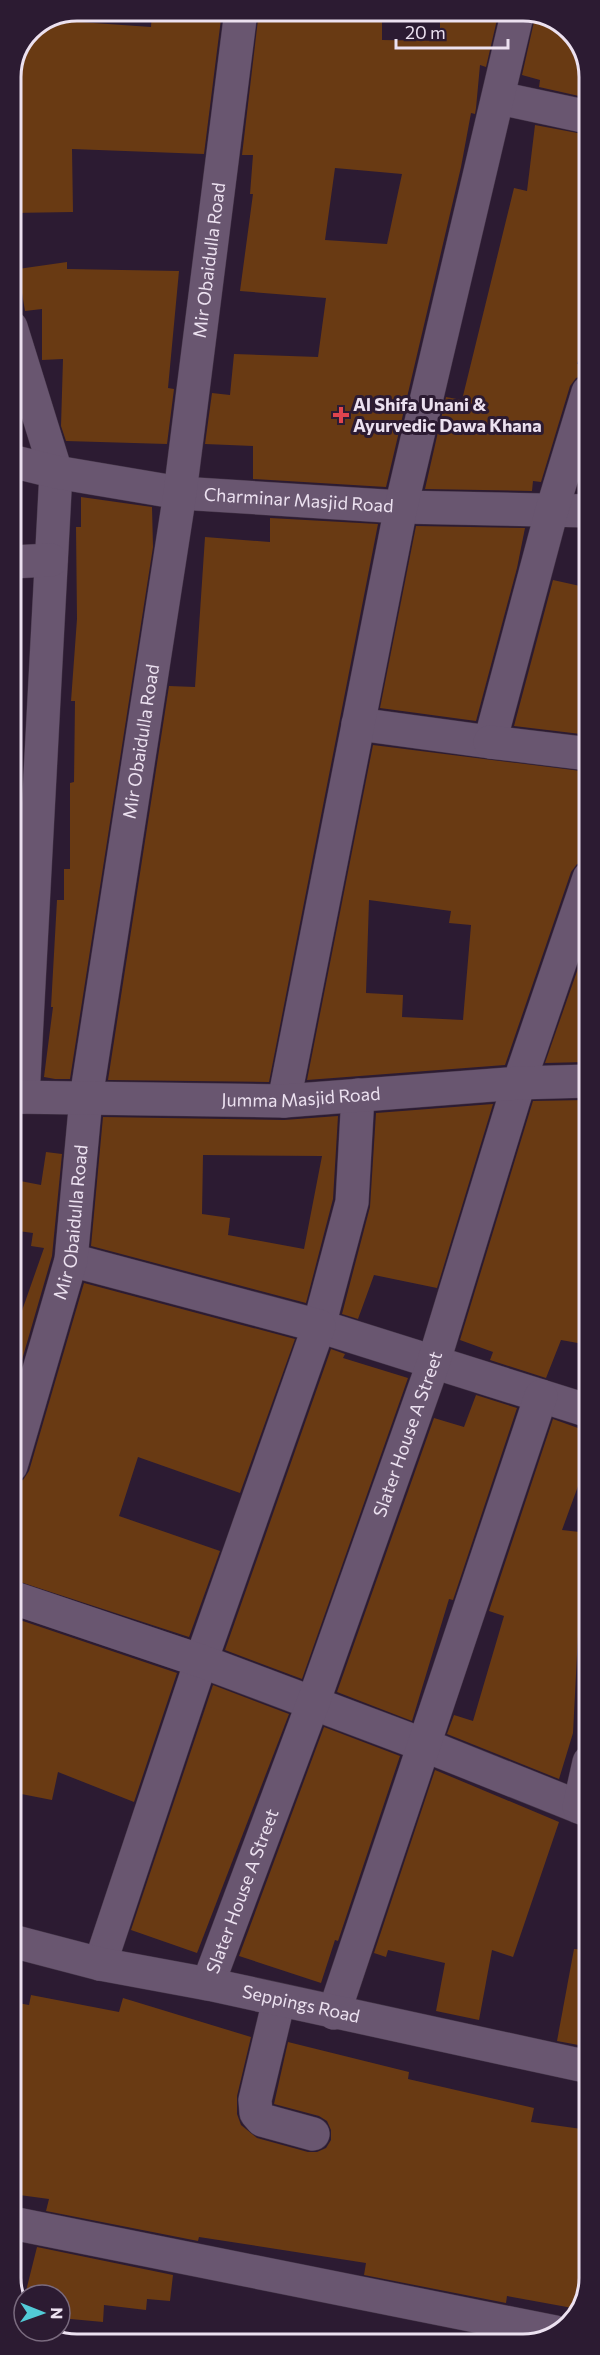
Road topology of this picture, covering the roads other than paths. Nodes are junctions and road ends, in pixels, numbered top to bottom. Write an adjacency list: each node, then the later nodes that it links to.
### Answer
1 (240, 21): 9 (street, Mir Obaidulla Road)
2 (516, 21): 3 (street)
3 (500, 98): 4 (street); 10 (street)
4 (579, 115)
5 (21, 359): 8 (street)
6 (579, 422): 11 (street)
7 (21, 463): 8 (street, Charminar Masjid Road)
8 (56, 472): 9 (street, Charminar Masjid Road); 13 (street)
9 (180, 493): 10 (street, Charminar Masjid Road); 24 (street, Mir Obaidulla Road)
10 (401, 507): 11 (street, Charminar Masjid Road); 15 (street)
11 (552, 510): 12 (street, Charminar Masjid Road); 16 (street)
12 (579, 511)
13 (51, 560): 14 (street); 19 (street)
14 (21, 562)
15 (358, 724): 16 (street); 25 (street)
16 (490, 742): 17 (street)
17 (579, 753)
18 (579, 907): 21 (street, Slater House A Street)
19 (21, 1034)
20 (579, 1081): 21 (street, Jumma Masjid Road)
21 (519, 1083): 22 (street, Jumma Masjid Road); 28 (street, Slater House A Street)
22 (358, 1095): 25 (street, Jumma Masjid Road); 27 (street)
23 (21, 1097): 24 (street, Jumma Masjid Road)
24 (86, 1098): 25 (street, Jumma Masjid Road); 26 (street, Mir Obaidulla Road)
25 (284, 1101)
26 (71, 1260): 27 (street); 31 (street, Mir Obaidulla Road)
27 (319, 1326): 28 (street); 33 (street)
28 (434, 1361): 29 (street); 34 (street, Slater House A Street)
29 (541, 1396): 30 (street); 35 (street)
30 (579, 1408)
31 (21, 1432)
32 (21, 1600): 33 (street)
33 (201, 1660): 34 (street); 38 (street)
34 (313, 1703): 35 (street); 39 (street, Slater House A Street)
35 (424, 1745): 36 (street); 41 (street)
36 (579, 1807)
37 (21, 1943): 38 (street, Seppings Road)
38 (100, 1964): 39 (street, Seppings Road)
39 (208, 1984): 40 (street, Seppings Road)
40 (279, 2000): 41 (street, Seppings Road); 43 (street)
41 (334, 2013): 42 (street, Seppings Road)
42 (579, 2065)
43 (313, 2134)
44 (21, 2225): 45 (street)
45 (545, 2330)

